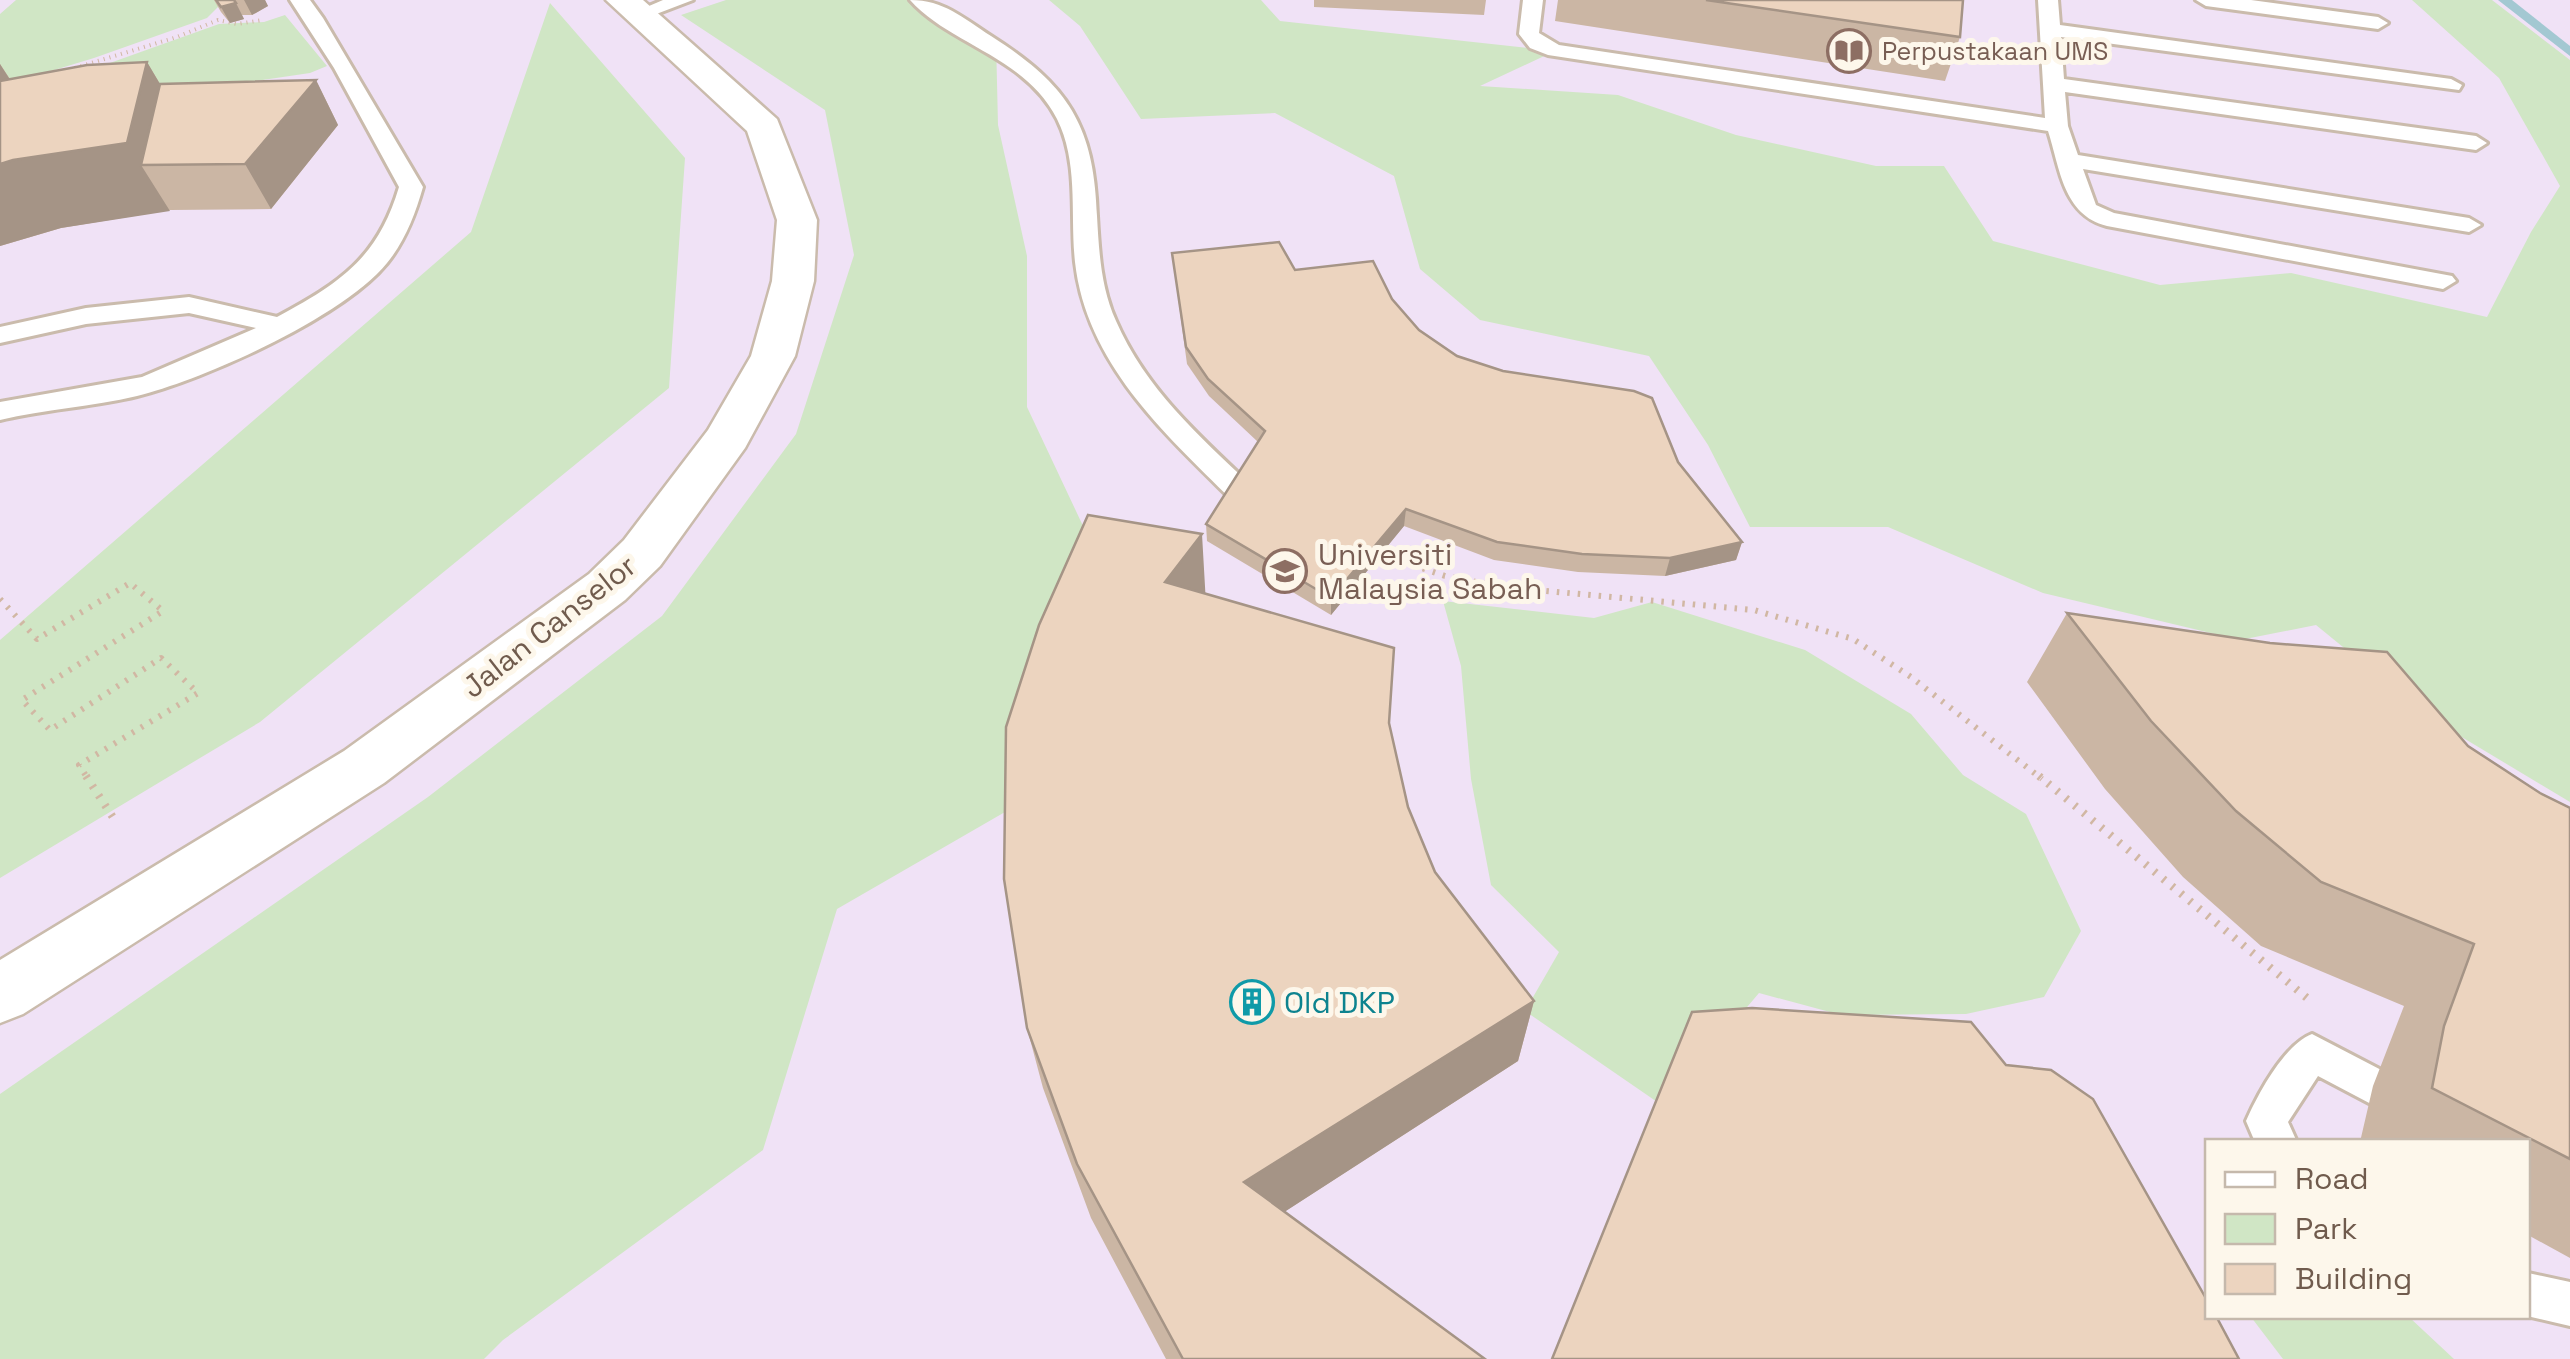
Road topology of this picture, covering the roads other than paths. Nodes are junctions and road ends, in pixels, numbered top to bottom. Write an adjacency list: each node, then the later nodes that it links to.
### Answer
1 (300, 0): 16 (lane)
2 (920, 0): 19 (lane)
3 (1532, 0): 11 (lane)
4 (2048, 0): 8 (lane)
5 (2206, 0): 7 (lane)
6 (648, 5): 20 (street, Jalan Canselor)
7 (2378, 22)
8 (2051, 30): 9 (lane); 10 (lane)
9 (2056, 84): 11 (lane); 12 (lane)
10 (2452, 85)
11 (2057, 126): 13 (lane)
12 (2476, 143)
13 (2067, 160): 14 (lane); 15 (lane)
14 (2469, 226)
15 (2442, 281)
16 (278, 326): 17 (lane); 18 (lane)
17 (0, 335)
18 (0, 410)
19 (1241, 492)
20 (0, 994)
21 (2373, 1086): 22 (lane)
22 (2275, 1139)
23 (2530, 1295): 24 (lane)
24 (2570, 1304)

